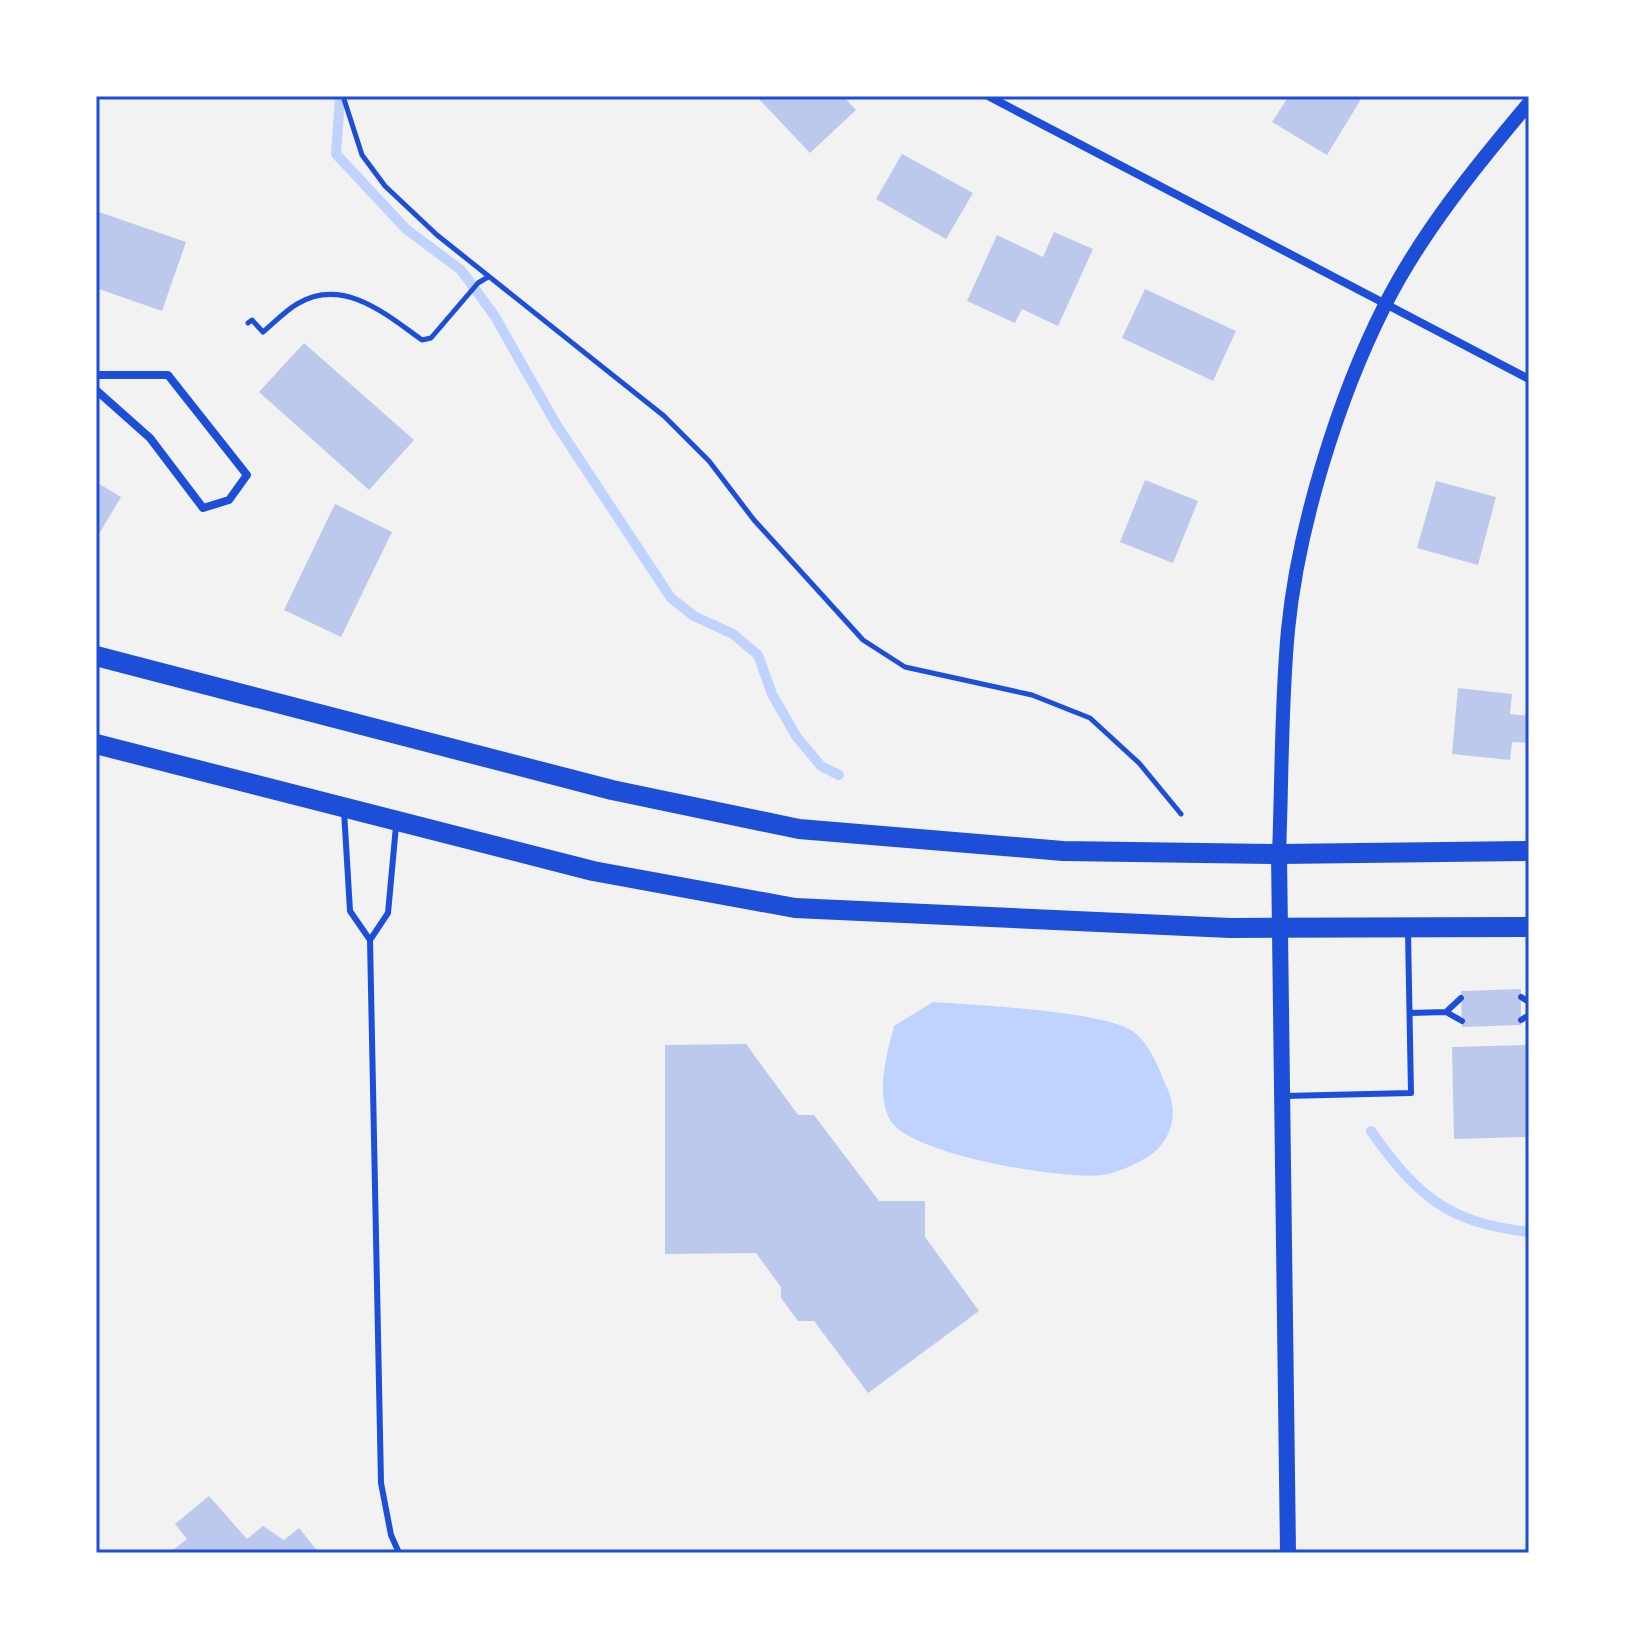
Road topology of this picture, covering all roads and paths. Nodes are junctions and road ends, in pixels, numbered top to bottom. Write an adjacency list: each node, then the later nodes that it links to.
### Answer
1 (343, 96): 4 (path)
2 (988, 96): 5 (street)
3 (1529, 103): 5 (street)
4 (488, 277): 6 (path); 13 (path)
5 (1385, 305): 8 (street); 16 (street)
6 (248, 323)
7 (96, 375): 9 (street)
8 (1529, 379)
9 (96, 390)
10 (96, 656): 16 (main road)
11 (96, 744): 12 (main road)
12 (344, 807): 14 (main road); 20 (lane)
13 (1181, 814)
14 (396, 820): 19 (main road); 20 (lane)
15 (1529, 851): 16 (main road)
16 (1279, 854): 19 (main road)
17 (1529, 927): 18 (main road)
18 (1408, 928): 19 (main road); 25 (lane)
19 (1279, 929): 29 (main road)
20 (370, 940): 30 (lane)
21 (1521, 997): 23 (lane)
22 (1461, 998): 24 (lane)
23 (1529, 1002)
24 (1446, 1012): 25 (lane); 28 (lane)
25 (1410, 1013): 29 (lane)
26 (1529, 1015): 27 (lane)
27 (1521, 1020)
28 (1462, 1021)
29 (1280, 1096): 31 (main road)
30 (399, 1553)
31 (1288, 1553)

